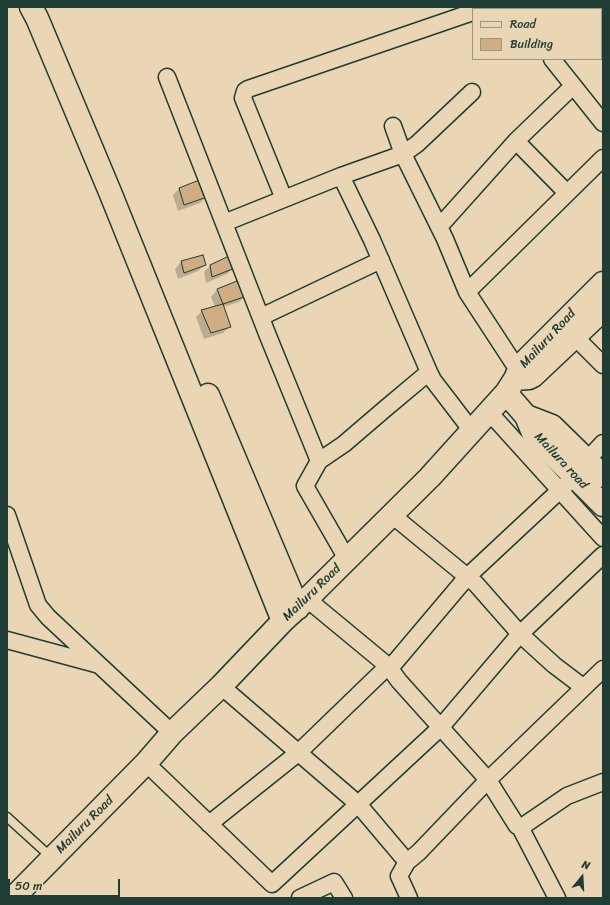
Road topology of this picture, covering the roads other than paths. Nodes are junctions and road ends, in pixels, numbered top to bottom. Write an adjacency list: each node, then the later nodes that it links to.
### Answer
1 (31, 7): 40 (main road)
2 (44, 7): 40 (main road)
3 (472, 12): 15 (street)
4 (553, 60): 6 (street)
5 (167, 77): 16 (street)
6 (573, 86): 8 (street); 10 (street)
7 (472, 92): 11 (street)
8 (603, 123)
9 (393, 126): 11 (street)
10 (516, 141): 14 (street); 17 (street)
11 (403, 154): 13 (street); 17 (street)
12 (603, 158): 14 (street)
13 (341, 176): 15 (street); 18 (street)
14 (566, 193): 20 (street)
15 (284, 199): 16 (street)
16 (224, 223): 22 (street)
17 (439, 227): 20 (street)
18 (381, 260): 22 (street); 25 (street)
19 (603, 283): 26 (main road, Mailuru Road)
20 (467, 292): 26 (street)
21 (603, 310): 23 (main road)
22 (261, 317): 30 (street)
23 (575, 337): 24 (street); 26 (main road)
24 (603, 365)
25 (429, 372): 28 (street); 30 (street)
26 (516, 380): 27 (main road, Mailuru Road); 31 (main road, Mailura road)
27 (489, 412): 28 (main road, Mailuru Road); 31 (street)
28 (472, 432): 34 (main road, Mailuru Road)
29 (603, 444): 31 (street)
30 (319, 461): 38 (street)
31 (573, 476): 32 (main road, Mailura road); 33 (main road, Mailura road); 36 (street); 39 (street)
32 (603, 476)
33 (603, 505)
34 (392, 515): 38 (main road, Mailuru Road); 39 (street)
35 (7, 516): 43 (street)
36 (603, 538)
37 (603, 555): 41 (street)
38 (347, 559): 40 (main road, Mailuru Road)
39 (467, 577): 41 (street); 44 (street)
40 (296, 609): 44 (street); 46 (main road, Mailuru Road)
41 (520, 634): 47 (street); 48 (street)
42 (7, 640): 43 (street)
43 (99, 665): 49 (street)
44 (388, 666): 48 (street); 50 (street)
45 (603, 669): 47 (street)
46 (221, 686): 49 (main road, Mailuru Road); 50 (street)
47 (583, 687): 52 (street)
48 (440, 728): 52 (street); 54 (street)
49 (172, 733): 51 (main road, Mailuru Road)
50 (298, 753): 54 (street); 56 (street)
51 (146, 763): 56 (street); 58 (main road, Mailuru Road)
52 (488, 780): 57 (street); 59 (street)
53 (603, 782): 57 (street)
54 (358, 804): 56 (street); 59 (street)
55 (7, 817): 58 (lane)
56 (209, 824)
57 (520, 827): 64 (street)
58 (52, 858): 60 (main road, Mailuru Road)
59 (406, 862): 63 (street)
60 (13, 898)
61 (300, 898): 62 (street)
62 (344, 898)
63 (408, 898)
64 (557, 898)

